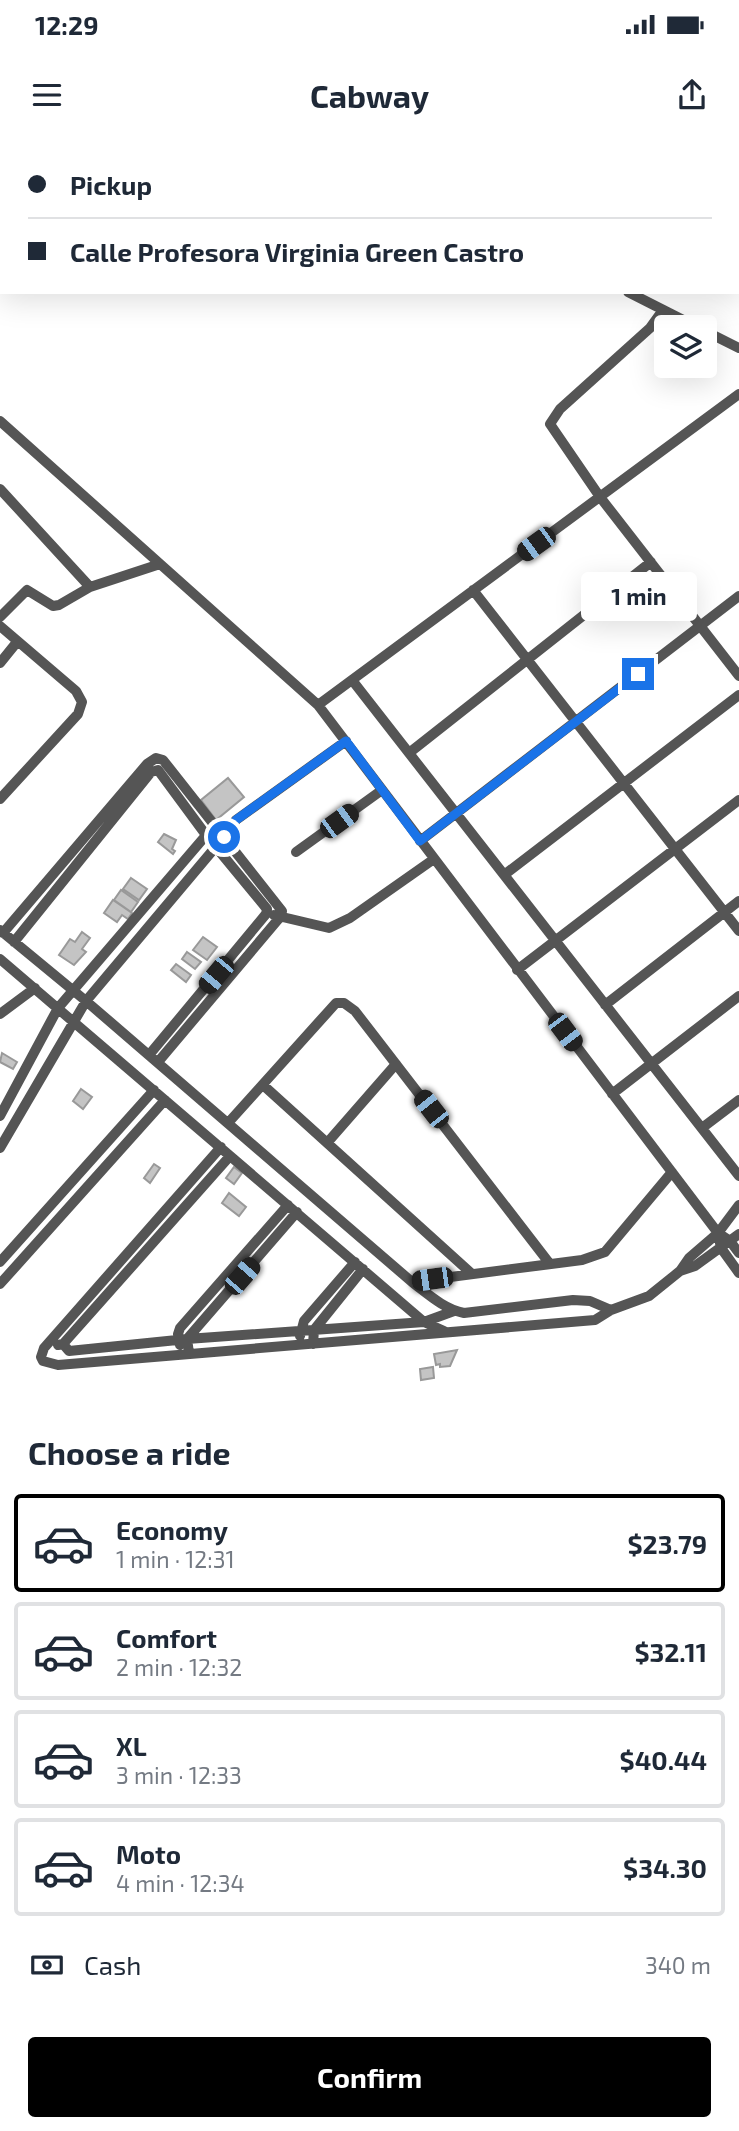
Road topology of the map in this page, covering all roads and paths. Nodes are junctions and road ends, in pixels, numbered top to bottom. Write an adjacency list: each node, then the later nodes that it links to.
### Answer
1 (632, 294): 2 (street)
2 (663, 310): 3 (street); 9 (street)
3 (673, 315)
4 (717, 337): 5 (street)
5 (739, 348)
6 (739, 394): 9 (street)
7 (0, 421): 11 (street)
8 (0, 489): 12 (street)
9 (600, 496): 10 (street); 13 (street)
10 (651, 562): 17 (street); 19 (street)
11 (160, 564): 12 (street); 24 (street)
12 (90, 587): 15 (street)
13 (473, 590): 19 (street); 22 (street)
14 (739, 596): 17 (street)
15 (0, 617)
16 (0, 626): 18 (street)
17 (700, 626): 21 (street); 25 (street)
18 (18, 642): 20 (street); 30 (street)
19 (527, 660): 25 (street); 27 (street)
20 (0, 663)
21 (739, 676)
22 (352, 680): 24 (street); 27 (street)
23 (739, 695): 28 (street)
24 (318, 705): 26 (street)
25 (576, 722): 28 (street); 32 (street)
26 (346, 741): 29 (street); 35 (street)
27 (409, 753): 32 (street)
28 (624, 784): 38 (street); 41 (street)
29 (382, 790): 36 (street); 39 (street)
30 (0, 799)
31 (739, 800): 38 (street)
32 (456, 814): 36 (street); 41 (street)
33 (215, 825): 34 (street); 35 (street); 46 (street)
34 (205, 835): 37 (street); 49 (street); 53 (street)
35 (224, 837): 37 (street); 45 (street)
36 (420, 841): 40 (street)
37 (215, 846): 44 (street); 55 (street)
38 (675, 849): 43 (street); 48 (street)
39 (296, 852)
40 (434, 859): 45 (street); 51 (street)
41 (504, 876): 48 (street)
42 (739, 901): 43 (street)
43 (724, 912): 47 (street); 56 (street)
44 (266, 914): 45 (street); 60 (street)
45 (281, 916): 60 (street)
46 (1, 931): 49 (street)
47 (739, 931)
48 (555, 941): 51 (street); 56 (street)
49 (14, 942): 53 (street)
50 (0, 959): 52 (street)
51 (517, 970): 65 (street)
52 (35, 988): 57 (street); 58 (street)
53 (72, 990): 55 (street); 57 (street)
54 (739, 996): 62 (street)
55 (86, 1001): 59 (street); 60 (street)
56 (605, 1005): 62 (street)
57 (58, 1008): 59 (street); 68 (street)
58 (0, 1014)
59 (73, 1021): 64 (street); 73 (street)
60 (153, 1059): 69 (street)
61 (397, 1064): 63 (street); 71 (street); 86 (street)
62 (652, 1064): 65 (street); 70 (street)
63 (263, 1085): 69 (street); 71 (street)
64 (154, 1090): 66 (street); 85 (street)
65 (612, 1094): 75 (street)
66 (165, 1100): 72 (street); 92 (street)
67 (739, 1100): 70 (street)
68 (0, 1116)
69 (228, 1123): 91 (street)
70 (702, 1128): 76 (street)
71 (327, 1143): 90 (street)
72 (221, 1147): 74 (street); 103 (street)
73 (0, 1148)
74 (230, 1156): 77 (street); 100 (street)
75 (671, 1172): 80 (street); 86 (street)
76 (739, 1176)
77 (288, 1205): 79 (street); 99 (street)
78 (739, 1205): 80 (street)
79 (297, 1212): 87 (street); 99 (street)
80 (718, 1233): 82 (street); 83 (street); 88 (street)
81 (739, 1234): 82 (street)
82 (730, 1241): 83 (street); 84 (street)
83 (721, 1248): 88 (street); 89 (street)
84 (739, 1253)
85 (0, 1262)
86 (550, 1264): 90 (street)
87 (359, 1266): 95 (street); 96 (street); 97 (street)
88 (680, 1271): 93 (street)
89 (739, 1273)
90 (472, 1274): 91 (street)
91 (412, 1282): 94 (street)
92 (0, 1284)
93 (611, 1310): 94 (street); 98 (street)
94 (454, 1311): 95 (street)
95 (424, 1322): 97 (street); 98 (street)
96 (300, 1331): 97 (street); 99 (street); 102 (street)
97 (314, 1331): 101 (street)
98 (445, 1332): 101 (street)
99 (183, 1340): 100 (street); 104 (street)
100 (63, 1344): 103 (street)
101 (313, 1345): 102 (street)
102 (299, 1346): 104 (street)
103 (44, 1348): 104 (street)
104 (186, 1353)

